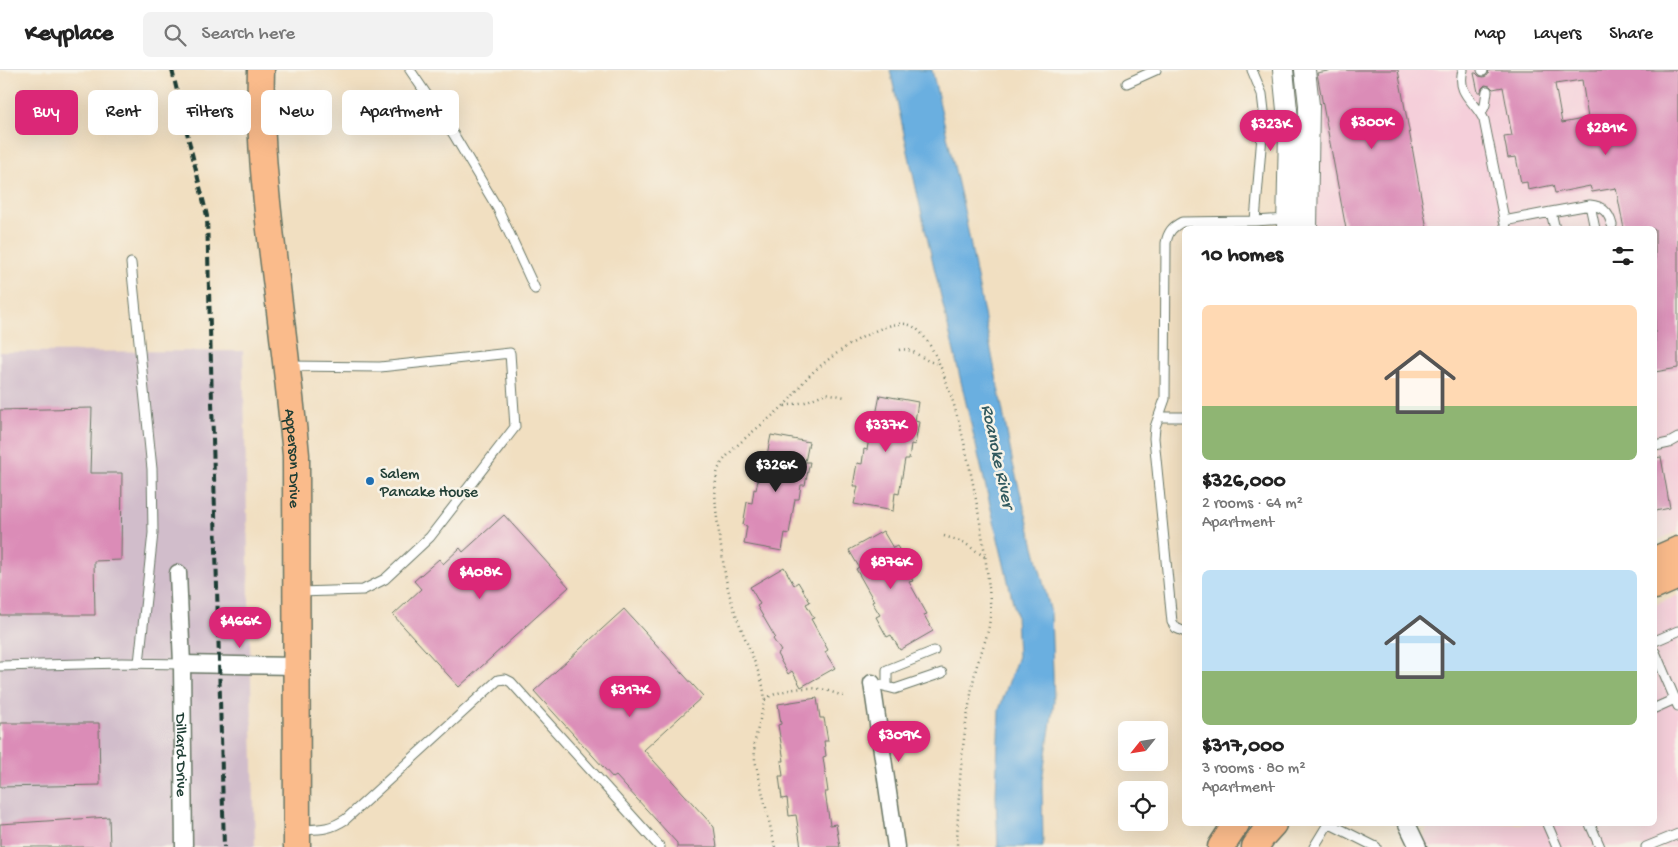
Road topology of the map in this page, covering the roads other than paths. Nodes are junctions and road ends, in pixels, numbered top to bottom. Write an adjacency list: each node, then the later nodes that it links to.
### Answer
1 (261, 70): 21 (main road, Apperson Drive)
2 (410, 70): 20 (lane)
3 (1156, 70): 8 (lane)
4 (1252, 70): 13 (lane)
5 (1283, 70): 14 (street)
6 (1305, 70): 14 (street)
7 (1463, 70): 10 (lane)
8 (1127, 83)
9 (1487, 90): 10 (lane)
10 (1481, 114): 15 (lane)
11 (1590, 205): 12 (lane); 16 (lane); 18 (lane)
12 (1551, 212): 15 (lane); 17 (lane)
13 (1255, 221): 14 (lane); 22 (lane)
14 (1298, 222)
15 (1505, 225)
16 (1612, 225)
17 (1553, 226)
18 (1594, 226)
19 (131, 263): 37 (lane)
20 (535, 289)
21 (287, 366): 31 (main road, Apperson Drive); 31 (lane)
22 (1159, 417): 23 (lane); 32 (lane)
23 (1182, 417)
24 (1678, 438): 25 (lane)
25 (1657, 446)
26 (1678, 550): 27 (main road)
27 (1657, 559)
28 (178, 573): 38 (street, Dillard Drive)
29 (1678, 576): 30 (main road)
30 (1657, 585)
31 (296, 592): 40 (main road, Apperson Drive)
32 (1182, 631)
33 (1678, 631): 34 (lane)
34 (1657, 640)
35 (934, 651): 42 (lane)
36 (1657, 657): 43 (lane)
37 (139, 663): 38 (lane); 39 (lane)
38 (182, 664): 40 (street); 54 (street, Dillard Drive)
39 (0, 666)
40 (297, 666): 53 (main road, Apperson Drive)
41 (942, 673): 42 (lane)
42 (879, 685): 56 (street)
43 (1677, 703): 44 (lane)
44 (1657, 708)
45 (1235, 826): 57 (main road)
46 (1272, 826): 58 (main road)
47 (1328, 826): 59 (lane)
48 (1333, 826): 60 (lane)
49 (1408, 826): 61 (street)
50 (1548, 826): 62 (lane)
51 (1591, 826): 63 (lane)
52 (1678, 834): 64 (lane)
53 (297, 838): 55 (lane)
54 (184, 847)
55 (660, 847)
56 (896, 847)
57 (1221, 847)
58 (1255, 847)
59 (1314, 847)
60 (1376, 847)
61 (1418, 847)
62 (1556, 847)
63 (1600, 847)
64 (1646, 847)

